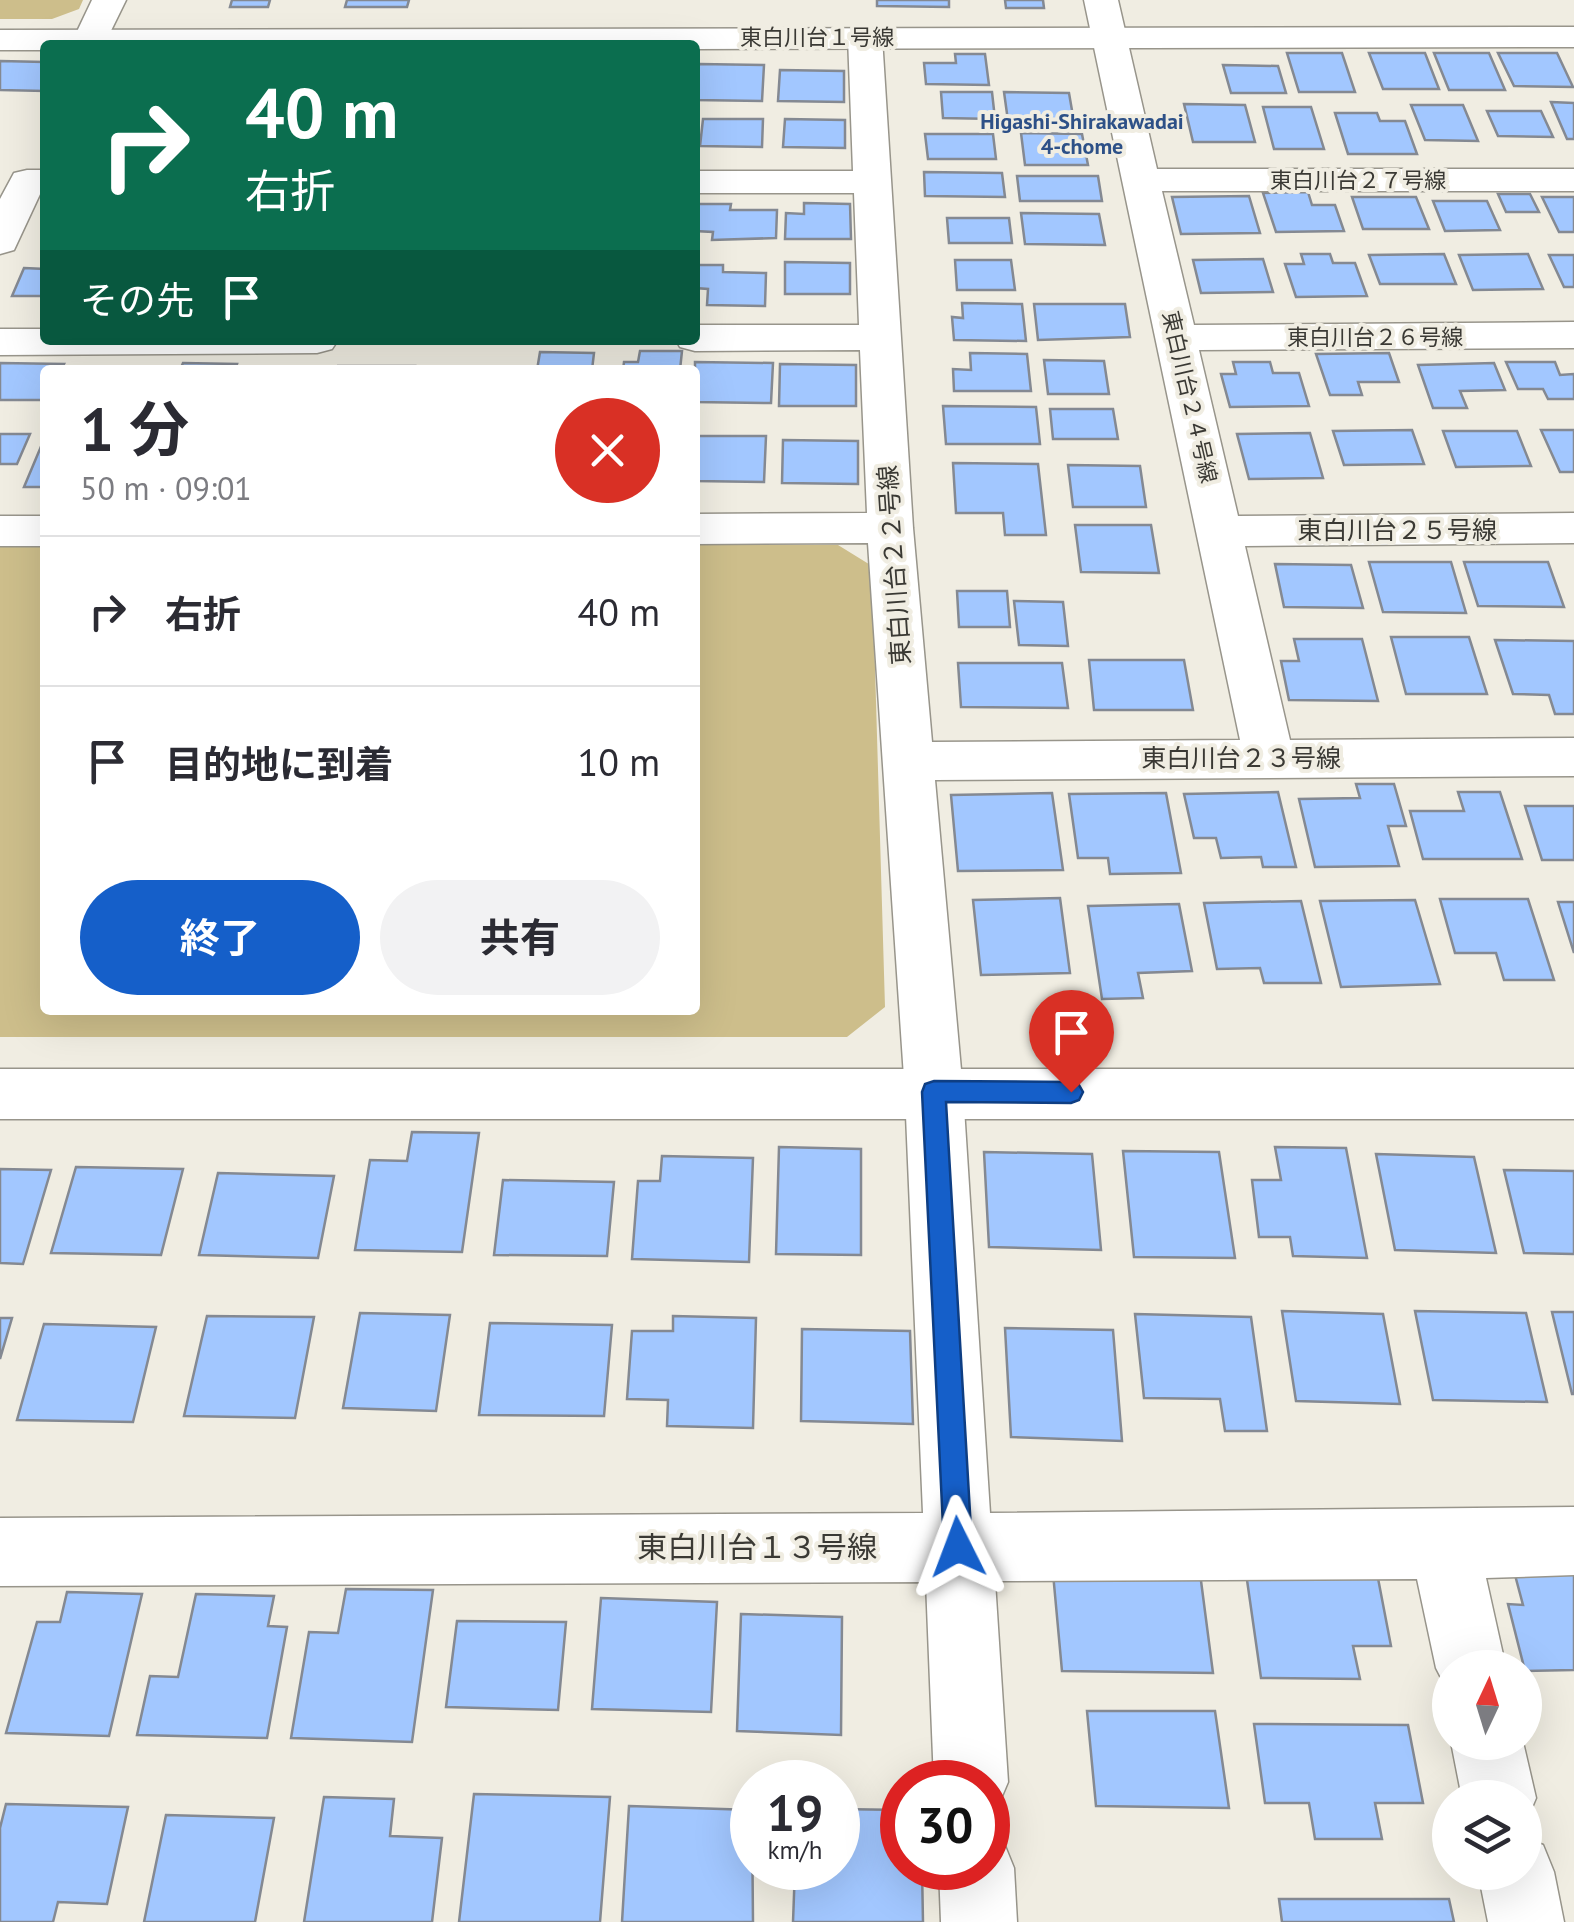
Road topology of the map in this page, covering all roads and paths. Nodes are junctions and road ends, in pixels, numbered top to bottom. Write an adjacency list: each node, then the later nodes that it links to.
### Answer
1 (109, 0): 6 (street)
2 (1105, 18): 3 (street, 東白川台１号線); 4 (street, 東白川台１号線); 7 (street, 東白川台２４号線)
3 (1574, 36)
4 (865, 37): 6 (street, 東白川台１号線); 11 (street, 東白川台２２号線)
5 (0, 40): 6 (street, 東白川台１号線)
6 (90, 40)
7 (1142, 180): 8 (street, 東白川台２７号線); 16 (street, 東白川台２４号線)
8 (1574, 180)
9 (40, 182): 12 (street)
10 (700, 182): 11 (street)
11 (872, 182): 14 (street, 東白川台２２号線)
12 (0, 242)
13 (1574, 335): 16 (street, 東白川台２６号線)
14 (880, 337): 15 (street); 19 (street, 東白川台２２号線)
15 (700, 338)
16 (1176, 338): 24 (street, 東白川台２４号線)
17 (0, 342): 18 (street)
18 (40, 342)
19 (890, 528): 21 (street); 27 (street, 東白川台２２号線)
20 (1574, 528): 24 (street, 東白川台２５号線)
21 (700, 529)
22 (0, 531): 23 (street)
23 (40, 531)
24 (1219, 531): 25 (street, 東白川台２４号線)
25 (1269, 757): 26 (street, 東白川台２３号線); 27 (street, 東白川台２３号線)
26 (1574, 757)
27 (908, 761): 28 (street, 東白川台２２号線)
28 (934, 1092): 29 (street); 30 (street); 33 (street, 東白川台２２号線)
29 (0, 1094)
30 (1574, 1094)
31 (1574, 1540): 32 (street, 東白川台１３号線)
32 (1444, 1545): 33 (street, 東白川台１３号線); 35 (street)
33 (958, 1547): 34 (street, 東白川台１３号線); 36 (street, 東白川台２２号線)
34 (0, 1552)
35 (1467, 1650)
36 (970, 1760)
37 (977, 1890): 39 (street)
38 (1520, 1890): 40 (street)
39 (979, 1922)
40 (1526, 1922)

